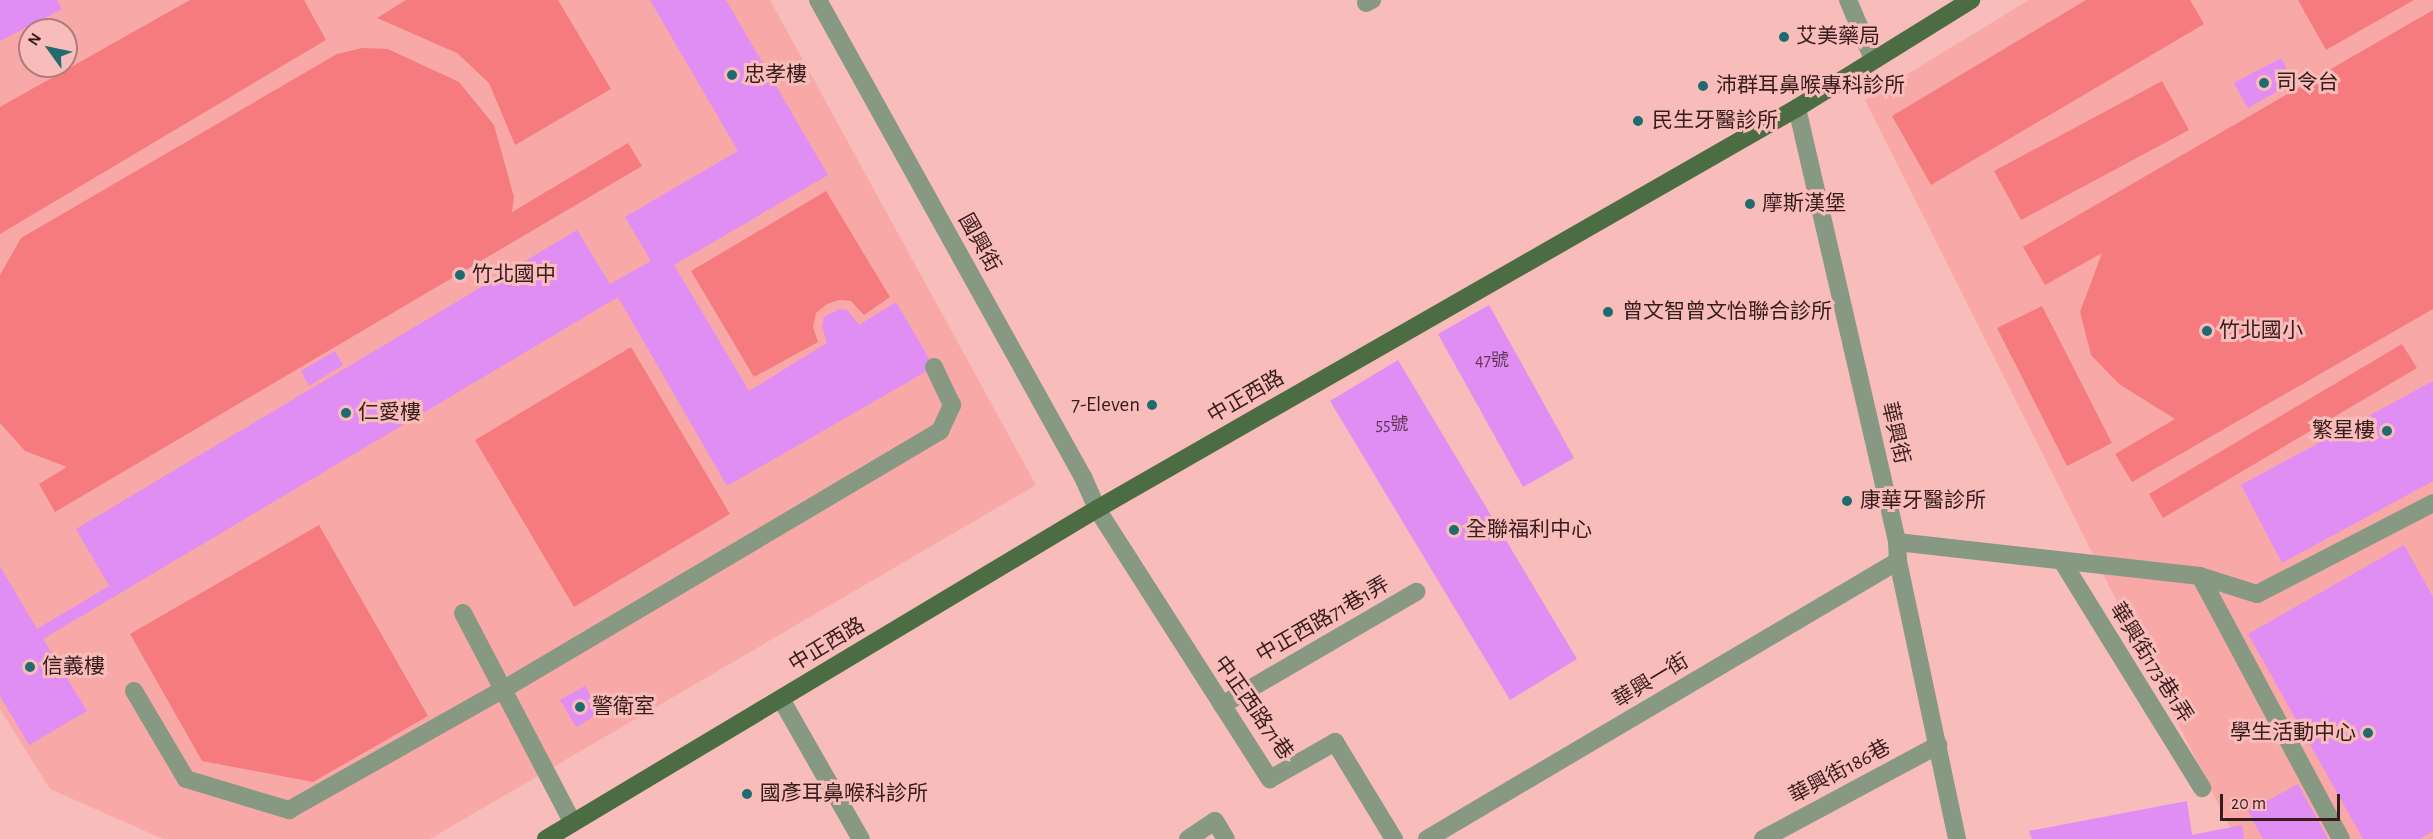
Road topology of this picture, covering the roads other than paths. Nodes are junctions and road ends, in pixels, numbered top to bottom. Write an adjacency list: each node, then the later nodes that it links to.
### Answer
1 (818, 0): 8 (street, 國興街)
2 (1848, 0): 4 (street)
3 (1971, 0): 4 (main road, 中正西路)
4 (1873, 59): 5 (main road, 中正西路)
5 (1797, 108): 8 (main road, 中正西路); 9 (street, 華興街)
6 (934, 367): 15 (street)
7 (2433, 503): 12 (street)
8 (1097, 508): 17 (main road, 中正西路); 18 (street, 中正西路71巷)
9 (1897, 543): 10 (street, 華興街); 11 (street)
10 (1898, 561): 19 (street, 華興街); 27 (street, 華興一街)
11 (2062, 561): 12 (street); 20 (street, 華興街173巷1弄)
12 (2200, 576): 30 (street)
13 (1416, 591): 18 (street, 中正西路71巷1弄)
14 (463, 613): 15 (street)
15 (504, 689): 16 (street); 21 (street)
16 (134, 691)
17 (781, 699): 21 (main road, 中正西路); 23 (street)
18 (1222, 705): 26 (street, 中正西路71巷)
19 (1938, 745): 28 (street, 華興街186巷); 29 (street, 華興街)
20 (2202, 788)
21 (573, 823): 22 (main road, 中正西路)
22 (546, 839)
23 (861, 839)
24 (1188, 839): 25 (street)
25 (1226, 839)
26 (1394, 839)
27 (1427, 839)
28 (1763, 839)
29 (1957, 839)
30 (2341, 839)

